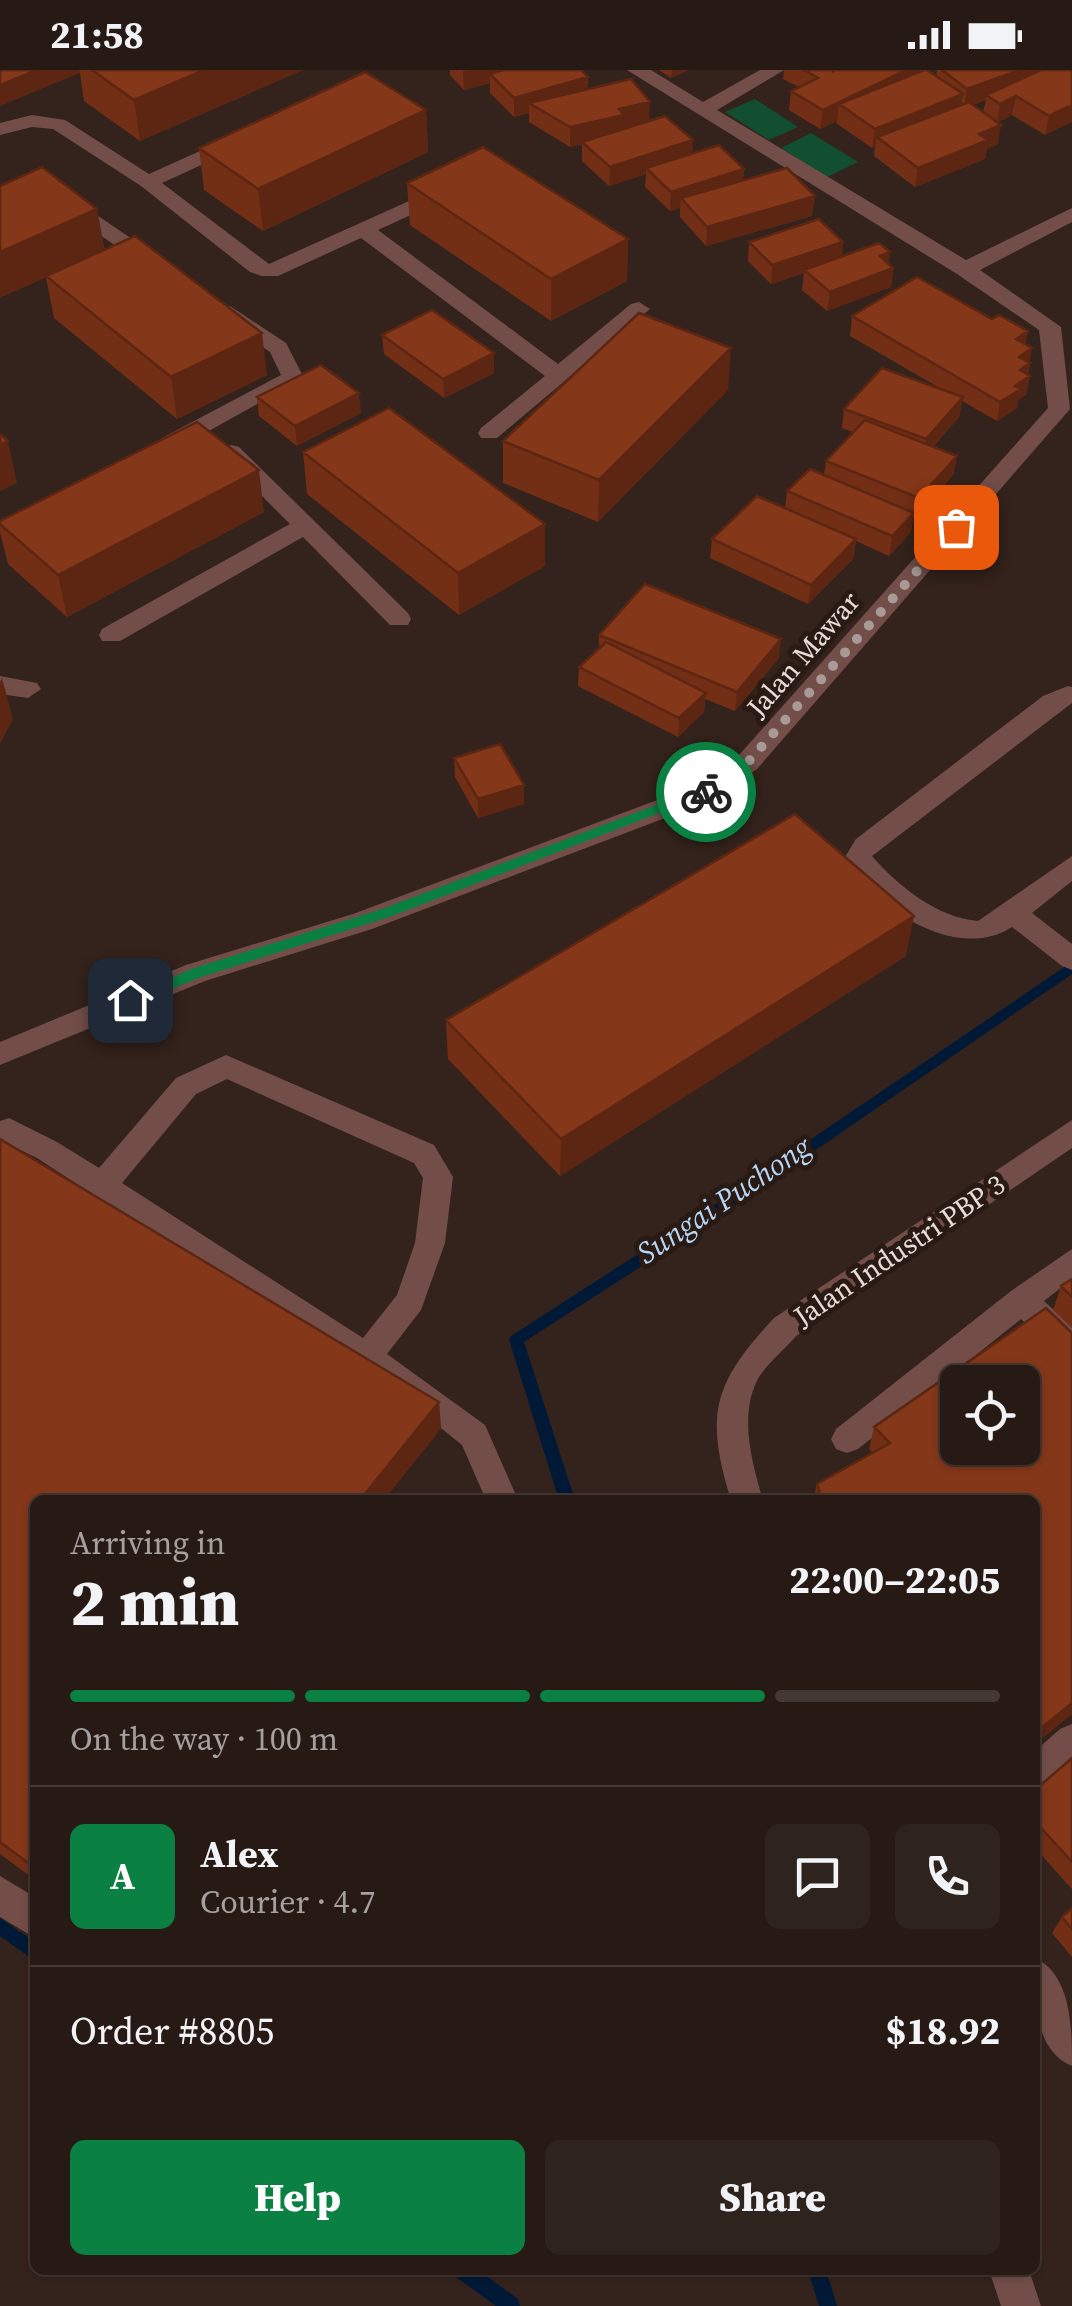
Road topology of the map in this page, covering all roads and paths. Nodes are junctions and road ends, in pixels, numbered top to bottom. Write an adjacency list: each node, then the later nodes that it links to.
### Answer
1 (636, 70): 3 (street, Jalan Mawar)
2 (774, 70): 3 (street)
3 (703, 110): 13 (street, Jalan Mawar)
4 (58, 124): 5 (street); 7 (street); 8 (street)
5 (0, 129)
6 (253, 134): 8 (street)
7 (0, 144)
8 (148, 182): 12 (street)
9 (462, 185): 12 (street)
10 (0, 203): 14 (street)
11 (1072, 214): 13 (street)
12 (363, 229): 17 (street)
13 (964, 268): 30 (street, Jalan Mawar)
14 (178, 278)
15 (210, 300): 18 (street)
16 (639, 309): 17 (street)
17 (557, 374): 19 (street)
18 (205, 427): 20 (street); 21 (street)
19 (490, 433)
20 (146, 454)
21 (307, 525): 22 (street); 23 (street)
22 (399, 620)
23 (111, 635)
24 (0, 684): 25 (street)
25 (28, 689)
26 (1068, 695): 28 (street)
27 (1072, 866): 28 (street)
28 (1013, 913): 29 (street)
29 (1063, 952)
30 (0, 1054)
31 (3, 1130): 33 (street)
32 (1072, 1132): 40 (street, Jalan Industri PBP 3)
33 (102, 1185): 37 (street); 37 (street)
34 (1072, 1262): 35 (street)
35 (1022, 1300): 36 (street); 38 (street)
36 (1072, 1347)
37 (366, 1356): 39 (street)
38 (848, 1439)
39 (500, 1495)
40 (746, 1495)
41 (1072, 1740): 42 (street)
42 (1040, 1769)
43 (0, 1894): 44 (street)
44 (30, 1916)
45 (1040, 1986): 46 (street)
46 (1072, 2047)
47 (1011, 2275): 48 (street)
48 (1022, 2306)

